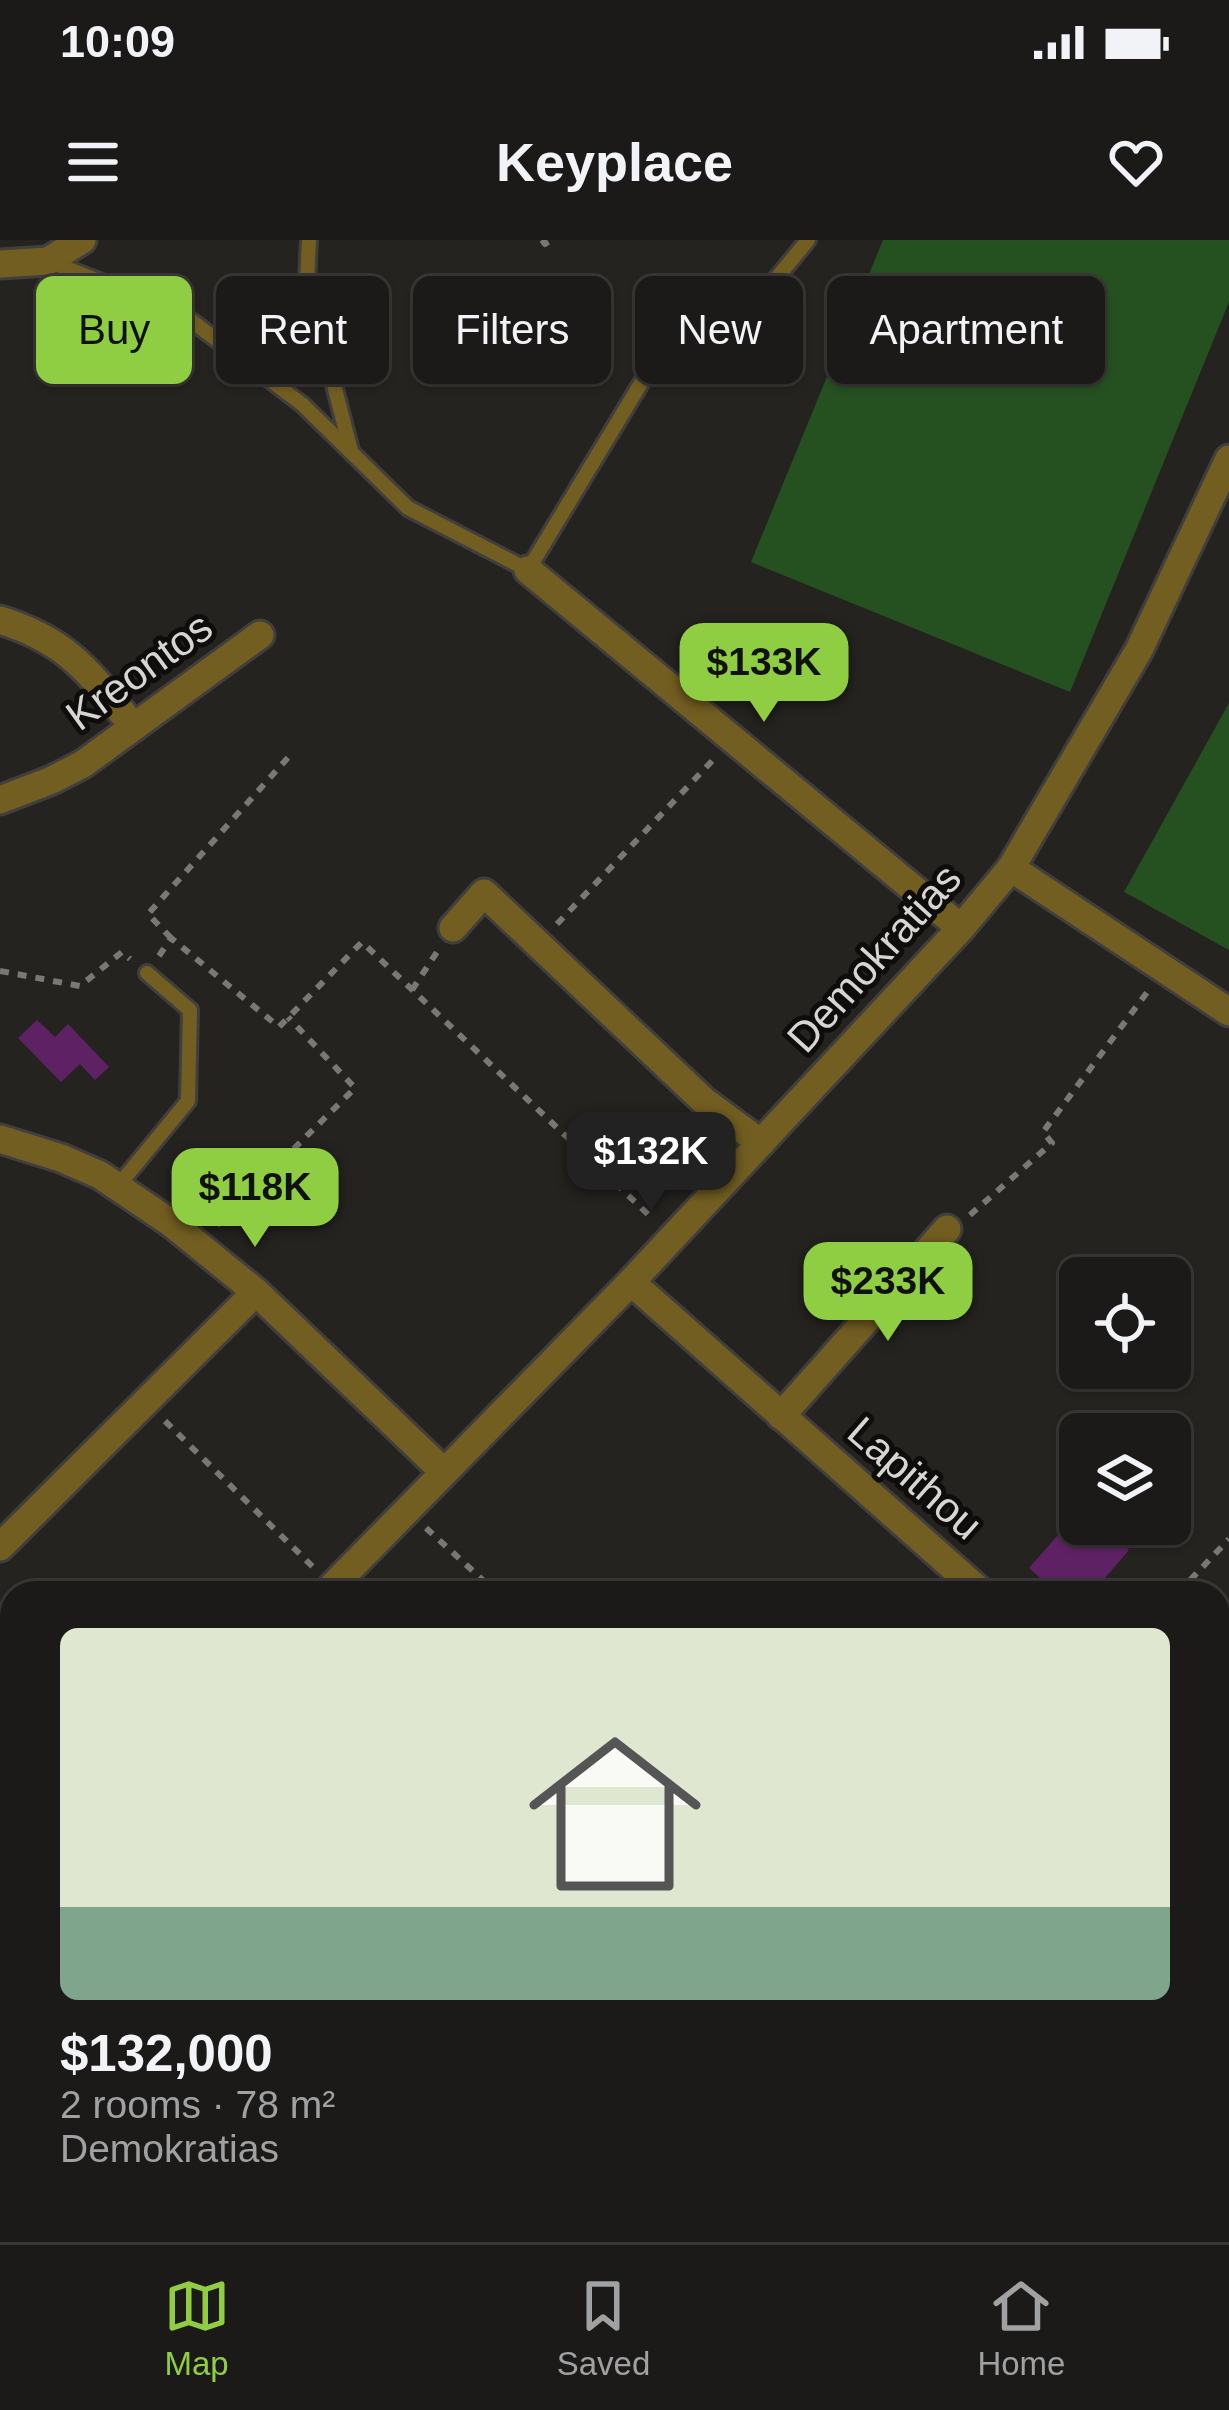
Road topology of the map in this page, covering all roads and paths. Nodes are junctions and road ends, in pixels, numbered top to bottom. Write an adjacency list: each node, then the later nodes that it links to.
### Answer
1 (82, 240): 4 (street)
2 (309, 240): 6 (lane)
3 (808, 240): 8 (lane)
4 (49, 261): 5 (street); 6 (lane)
5 (0, 264)
6 (351, 452): 8 (lane)
7 (1229, 459): 15 (street, Demokratias)
8 (528, 569): 12 (street)
9 (0, 620): 11 (street)
10 (260, 635): 11 (street, Kreontos)
11 (134, 727): 14 (street, Kreontos)
12 (733, 740): 17 (street); 19 (path)
13 (292, 752): 18 (path)
14 (0, 800)
15 (1011, 868): 17 (street, Demokratias); 20 (street)
16 (453, 928): 19 (street); 23 (path)
17 (961, 928): 27 (street, Demokratias)
18 (171, 938): 22 (path); 25 (path)
19 (537, 944): 27 (street)
20 (1164, 970): 24 (street); 29 (path)
21 (0, 971): 22 (path)
22 (147, 974): 28 (lane)
23 (412, 990): 25 (path); 30 (path)
24 (1229, 1012)
25 (288, 1017): 31 (path)
26 (0, 1139): 28 (street)
27 (760, 1143): 30 (street, Demokratias)
28 (118, 1186): 31 (street)
29 (947, 1229): 35 (street)
30 (672, 1238): 32 (street, Demokratias)
31 (197, 1244): 33 (street)
32 (631, 1282): 35 (street, Lapithou); 36 (street, Demokratias)
33 (256, 1292): 34 (street); 36 (street)
34 (146, 1402): 39 (street); 40 (path)
35 (781, 1416): 43 (street, Lapithou)
36 (443, 1471): 37 (street, Demokratias)
37 (406, 1510): 41 (street, Demokratias); 42 (path)
38 (1229, 1539): 44 (path)
39 (0, 1547)
40 (320, 1581)
41 (338, 1581)
42 (484, 1581)
43 (968, 1581)
44 (1189, 1581)

